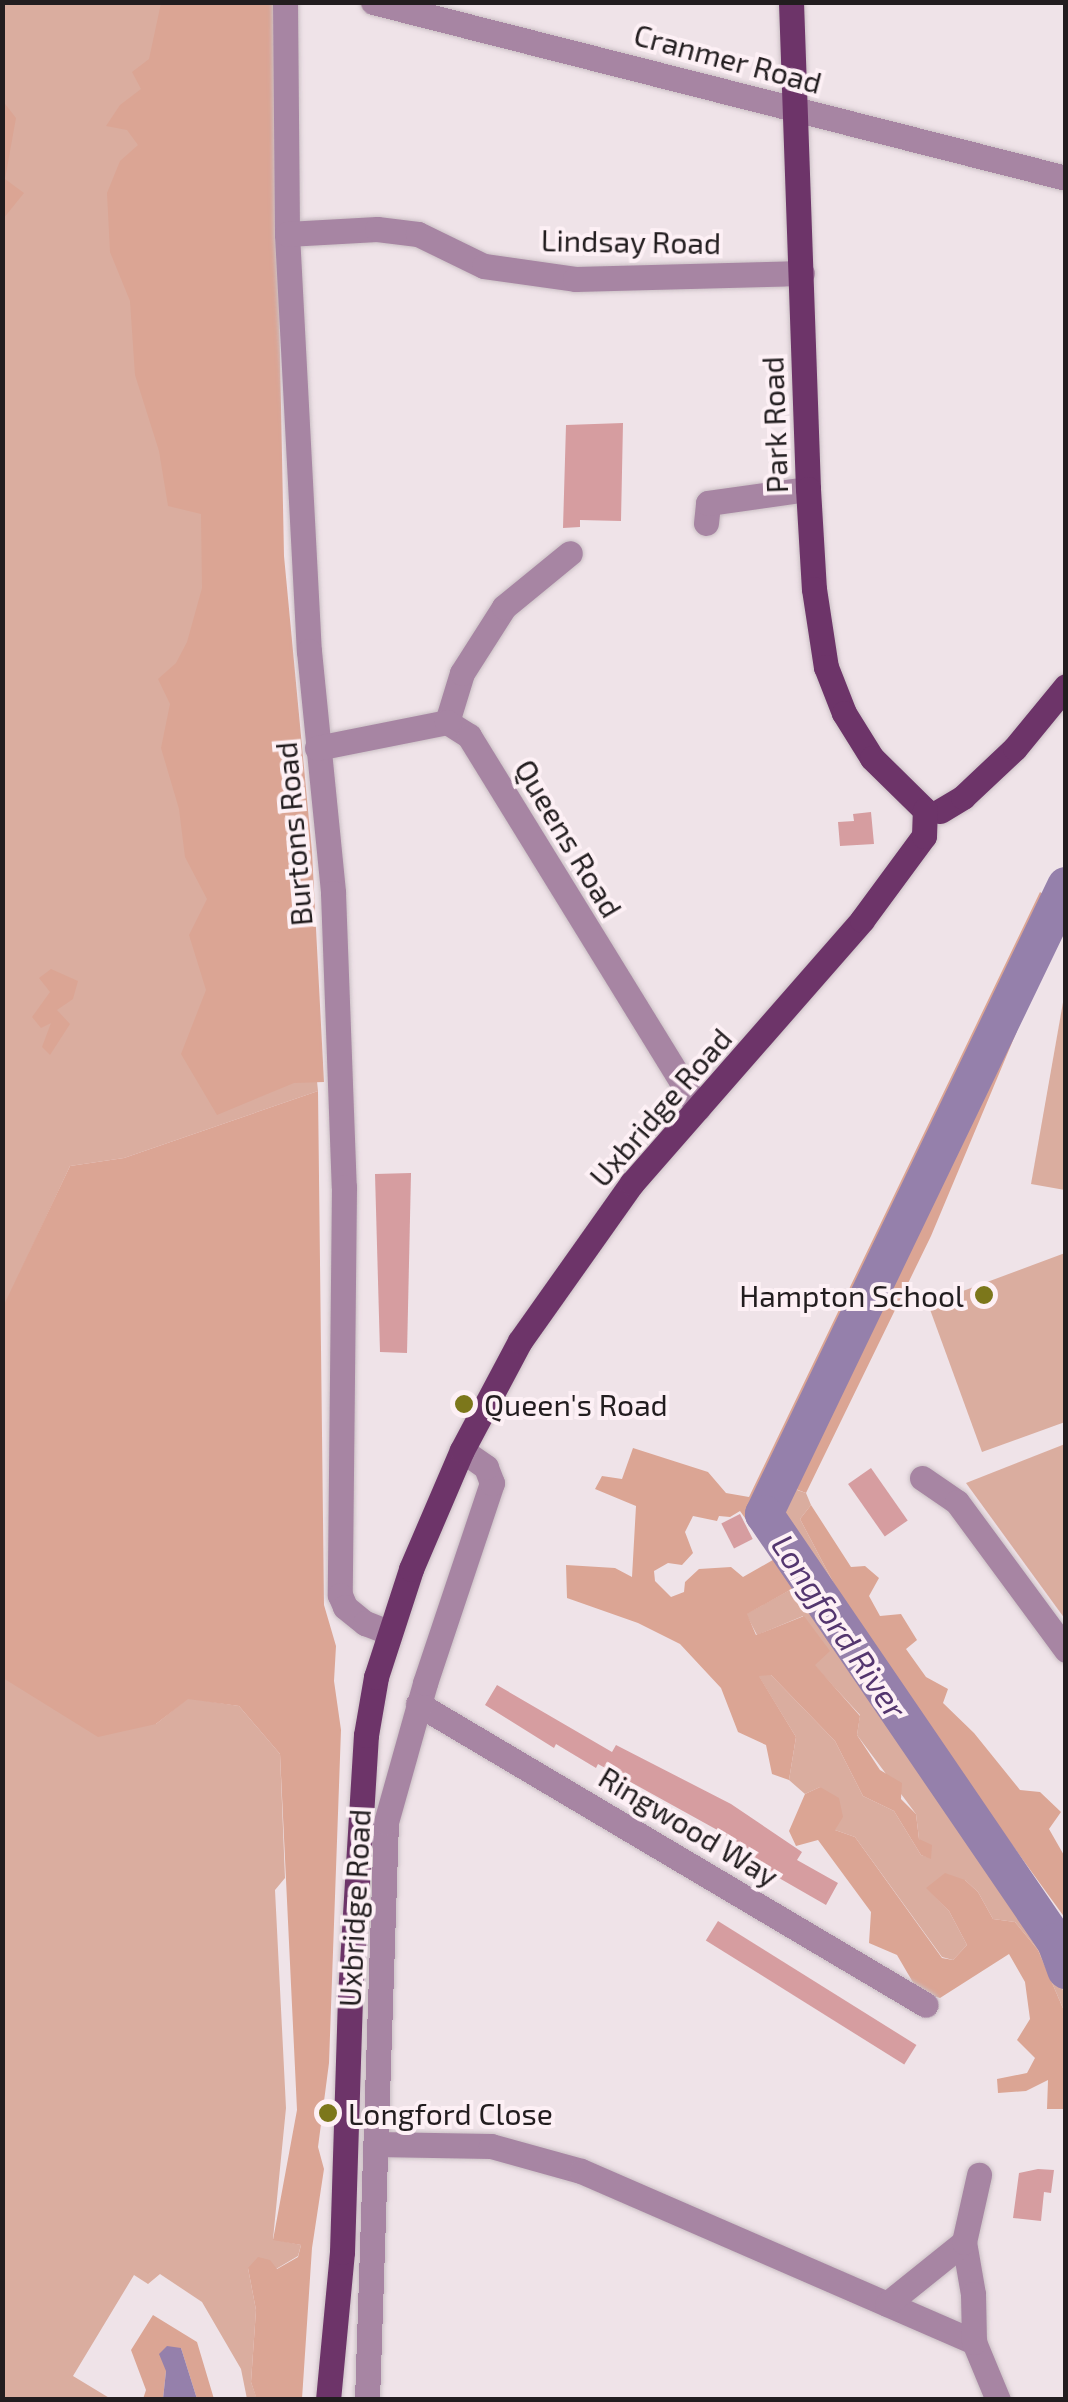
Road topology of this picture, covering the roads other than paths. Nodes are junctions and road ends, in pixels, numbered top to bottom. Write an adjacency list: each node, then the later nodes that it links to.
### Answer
1 (284, 2): 6 (street, Burtons Road)
2 (373, 2): 4 (street, Cranmer Road)
3 (791, 2): 4 (main road, Park Road)
4 (795, 110): 5 (street, Cranmer Road); 7 (main road, Park Road)
5 (1066, 178)
6 (287, 234): 7 (street, Lindsay Road); 13 (street, Burtons Road)
7 (802, 273): 8 (main road, Park Road)
8 (808, 489): 9 (street); 14 (main road, Park Road)
9 (706, 523)
10 (570, 553): 12 (street)
11 (1066, 686): 14 (main road, Uxbridge Road)
12 (448, 722): 13 (street); 15 (street, Queens Road)
13 (317, 748): 18 (street, Burtons Road)
14 (930, 814): 15 (main road, Uxbridge Road)
15 (698, 1108): 16 (main road, Uxbridge Road)
16 (462, 1450): 18 (main road, Uxbridge Road); 20 (street, Uxbridge Road)
17 (922, 1478): 19 (street)
18 (389, 1632): 27 (main road, Uxbridge Road)
19 (1066, 1650)
20 (418, 1704): 21 (street, Ringwood Way); 22 (street, Uxbridge Road)
21 (926, 2005)
22 (376, 2144): 25 (street); 28 (street, Uxbridge Road)
23 (979, 2175): 24 (street)
24 (964, 2242): 25 (street); 26 (street)
25 (887, 2304): 26 (street)
26 (974, 2342): 29 (street)
27 (328, 2400)
28 (367, 2400)
29 (998, 2400)

